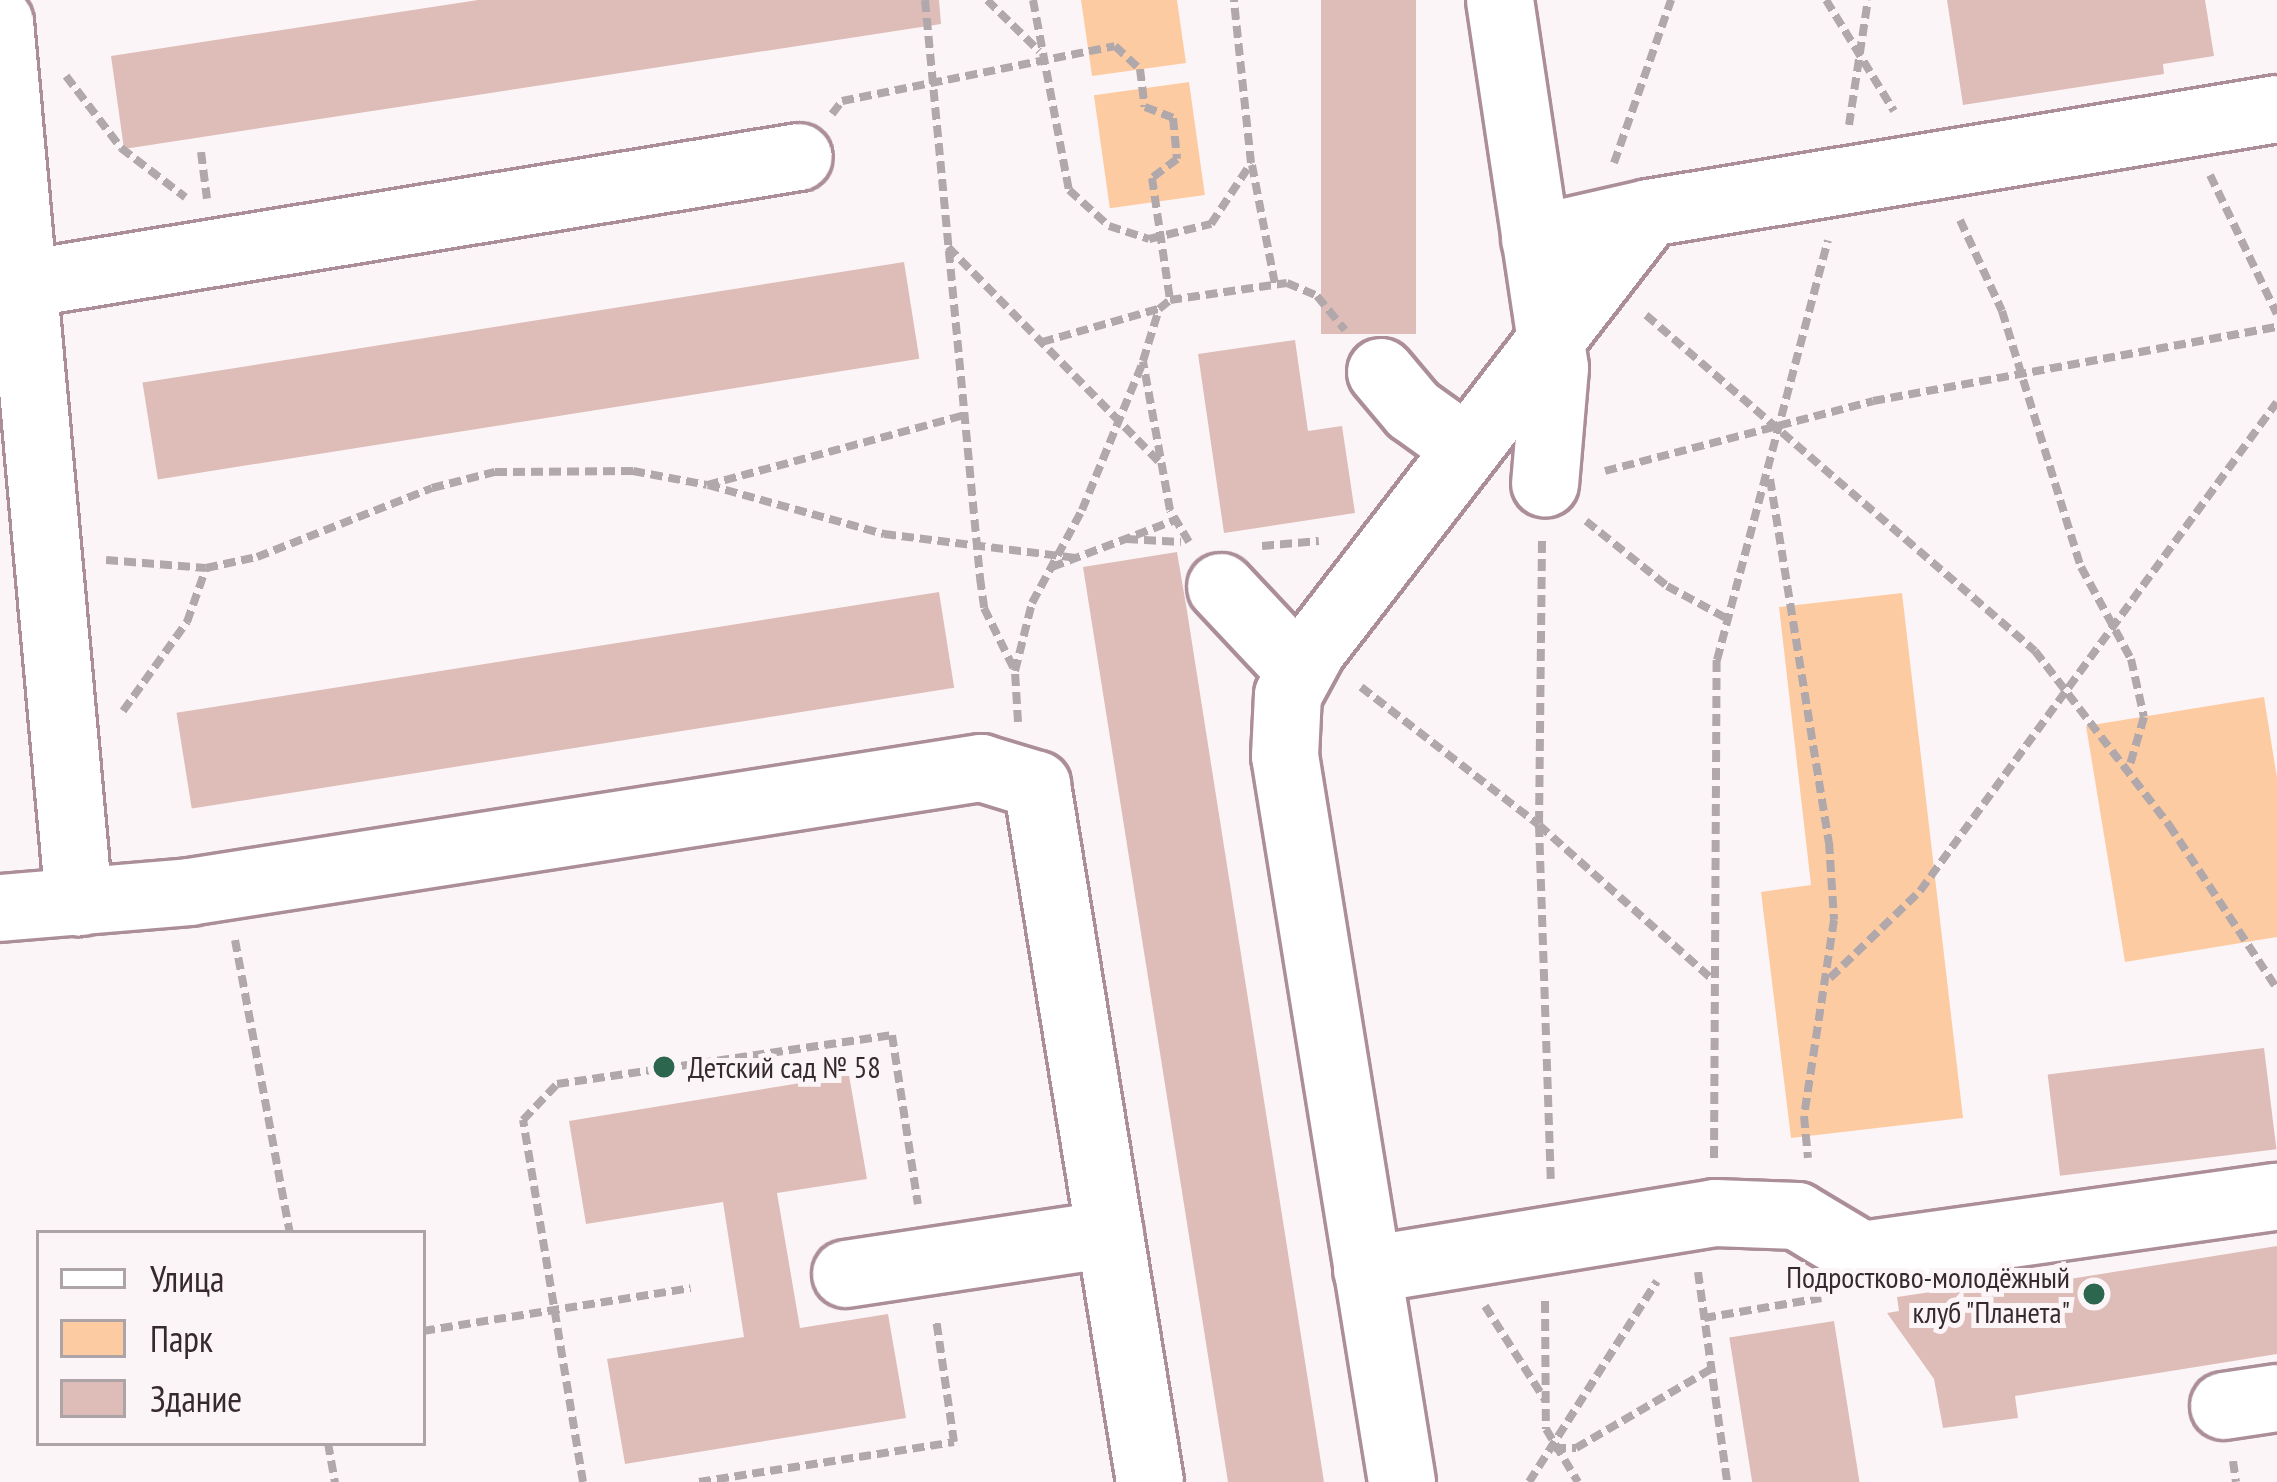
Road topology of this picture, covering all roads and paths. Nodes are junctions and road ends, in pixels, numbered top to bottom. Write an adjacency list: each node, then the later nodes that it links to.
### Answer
1 (925, 0): 13 (path)
2 (987, 0): 11 (path)
3 (1034, 0): 11 (path)
4 (1234, 0): 17 (path)
5 (1500, 0): 23 (lane)
6 (1671, 0): 21 (path)
7 (1826, 0): 10 (path)
8 (1868, 0): 10 (path)
9 (0, 22): 25 (lane)
10 (1858, 56): 18 (path); 19 (path)
11 (1043, 57): 13 (path); 22 (path); 22 (path)
12 (60, 69): 20 (path)
13 (933, 82): 16 (path); 24 (path)
14 (2277, 109): 15 (lane)
15 (2194, 122): 18 (lane); 29 (path)
16 (799, 157): 25 (lane)
17 (1251, 163): 22 (path); 26 (path)
18 (1926, 166): 19 (lane); 35 (path)
19 (1841, 180): 21 (lane); 39 (path)
20 (196, 211)
21 (1621, 232): 23 (lane); 31 (lane); 39 (path)
22 (1161, 238): 27 (path)
23 (1535, 239): 31 (lane)
24 (948, 247): 32 (path); 37 (path)
25 (25, 284): 49 (lane)
26 (1275, 284): 27 (path); 34 (path)
27 (1170, 300): 28 (path)
28 (1160, 309): 32 (path); 33 (path)
29 (2277, 314)
30 (2277, 327): 35 (path)
31 (1548, 338): 40 (lane); 44 (lane)
32 (1042, 342): 38 (path)
33 (1143, 361): 38 (path); 41 (path)
34 (1382, 372): 40 (lane)
35 (2024, 377): 39 (path); 54 (path)
36 (2277, 402): 54 (path)
37 (964, 416): 43 (path); 46 (path)
38 (1117, 418): 41 (path); 47 (path)
39 (1778, 426): 42 (path); 44 (path); 57 (path)
40 (1466, 448): 56 (lane)
41 (1162, 464): 45 (path)
42 (1770, 475): 53 (path); 65 (path)
43 (707, 484): 46 (path); 50 (path)
44 (1545, 484): 53 (path); 61 (path)
45 (1174, 520): 48 (path); 52 (path)
46 (977, 550): 47 (path); 55 (path)
47 (1058, 553): 48 (path); 51 (path)
48 (1076, 558): 51 (path)
49 (52, 563): 50 (path); 59 (lane)
50 (206, 568): 59 (path)
51 (1051, 568): 55 (path)
52 (1220, 587): 56 (lane)
53 (1727, 618): 66 (path)
54 (2114, 624): 57 (path); 58 (path)
55 (1015, 671): 60 (path)
56 (1329, 678): 61 (path); 76 (lane)
57 (2067, 685): 58 (path); 65 (path)
58 (2129, 769): 67 (path)
59 (69, 770): 62 (lane)
60 (1027, 782): 62 (lane); 74 (lane)
61 (1539, 826): 66 (path); 72 (path)
62 (79, 902): 63 (lane)
63 (0, 908)
64 (233, 934): 73 (path)
65 (1829, 980): 69 (path)
66 (1714, 981): 71 (path)
67 (2277, 988)
68 (892, 1035): 80 (path)
69 (1804, 1116)
70 (2277, 1197): 71 (lane)
71 (1703, 1215): 72 (lane); 81 (path); 86 (path)
72 (1553, 1221): 75 (lane); 84 (path)
73 (289, 1230)
74 (1110, 1234): 77 (lane); 89 (lane)
75 (1452, 1256): 76 (lane); 84 (path)
76 (1367, 1270): 90 (lane)
77 (847, 1274)
78 (691, 1288): 80 (path)
79 (1844, 1294): 81 (path)
80 (554, 1310): 82 (path); 88 (path)
81 (1704, 1318): 83 (path)
82 (426, 1330)
83 (1711, 1369): 86 (path); 93 (path)
84 (1546, 1401): 86 (path)
85 (329, 1446): 87 (path)
86 (1553, 1448): 91 (path); 92 (path)
87 (335, 1482)
88 (583, 1482)
89 (1150, 1482)
90 (1402, 1482)
91 (1529, 1482)
92 (1578, 1482)
93 (1727, 1482)

